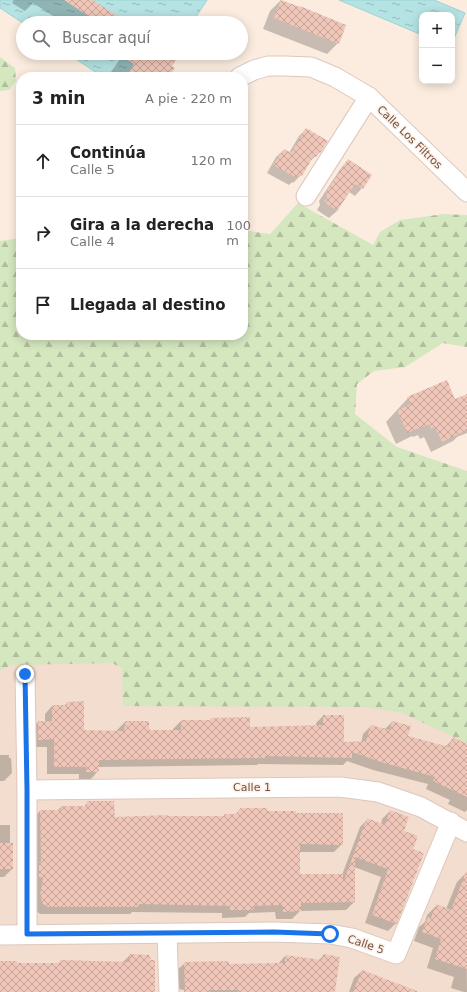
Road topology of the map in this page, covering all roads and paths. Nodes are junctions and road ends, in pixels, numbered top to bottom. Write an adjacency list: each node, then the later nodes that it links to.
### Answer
1 (248, 73): 2 (street)
2 (369, 98): 3 (street, Calle Los Filtros); 4 (street, Calle Los Filtros)
3 (467, 192)
4 (306, 196)
5 (25, 674): 6 (street)
6 (27, 790): 7 (street, Calle 1); 9 (street)
7 (451, 822): 8 (street, Calle 1); 10 (street, Calle 5)
8 (467, 832)
9 (27, 934): 10 (street, Calle 5); 11 (street, Calle 5)
10 (167, 934): 12 (street)
11 (0, 935)
12 (169, 992)

